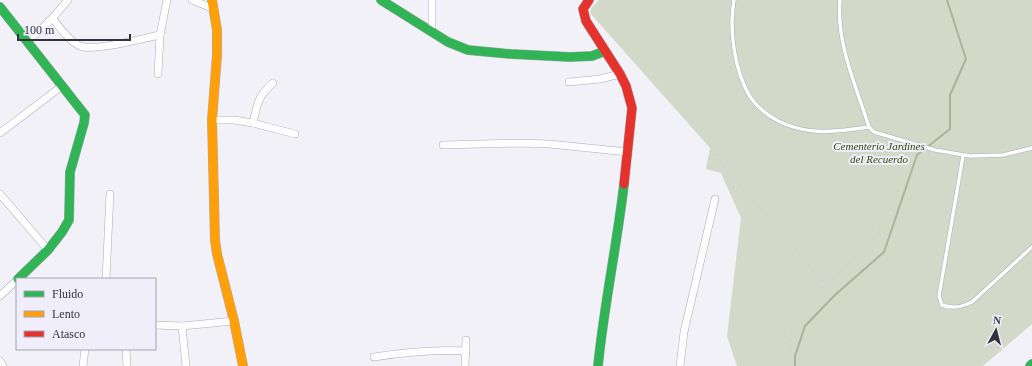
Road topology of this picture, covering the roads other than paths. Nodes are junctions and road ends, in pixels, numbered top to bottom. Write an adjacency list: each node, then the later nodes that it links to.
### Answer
1 (68, 0): 11 (street)
2 (167, 0): 13 (street)
3 (192, 0): 9 (street)
4 (381, 0): 12 (street)
5 (432, 0): 12 (street)
6 (589, 0): 15 (street)
7 (734, 0): 23 (lane)
8 (840, 0): 23 (lane)
9 (212, 4): 21 (street)
10 (0, 7): 14 (street)
11 (53, 19): 13 (street); 14 (street)
12 (430, 31): 15 (street)
13 (160, 35): 16 (street)
14 (27, 41): 20 (street)
15 (605, 51): 17 (street)
16 (158, 74)
17 (620, 74): 18 (street); 28 (street)
18 (569, 82)
19 (273, 83): 22 (street)
20 (62, 86): 24 (street); 34 (street)
21 (212, 120): 22 (street); 39 (street)
22 (253, 123): 25 (street)
23 (869, 127): 29 (lane)
24 (0, 133)
25 (294, 134)
26 (443, 145): 28 (street)
27 (1032, 148): 29 (lane)
28 (628, 152): 54 (street)
29 (963, 156): 33 (lane)
30 (0, 194): 34 (street)
31 (110, 194): 36 (street)
32 (715, 199): 55 (street)
33 (1032, 247)
34 (48, 250): 35 (street)
35 (19, 278)
36 (106, 278)
37 (16, 281): 38 (street)
38 (0, 296)
39 (234, 321): 41 (street); 52 (street)
40 (156, 325): 41 (street)
41 (182, 326): 51 (street)
42 (466, 340): 45 (street)
43 (85, 350): 49 (street)
44 (126, 350): 50 (street)
45 (466, 351): 46 (street); 53 (street)
46 (374, 358)
47 (0, 361): 48 (street)
48 (3, 366)
49 (83, 366)
50 (128, 366)
51 (186, 366)
52 (243, 366)
53 (465, 366)
54 (598, 366)
55 (680, 366)

